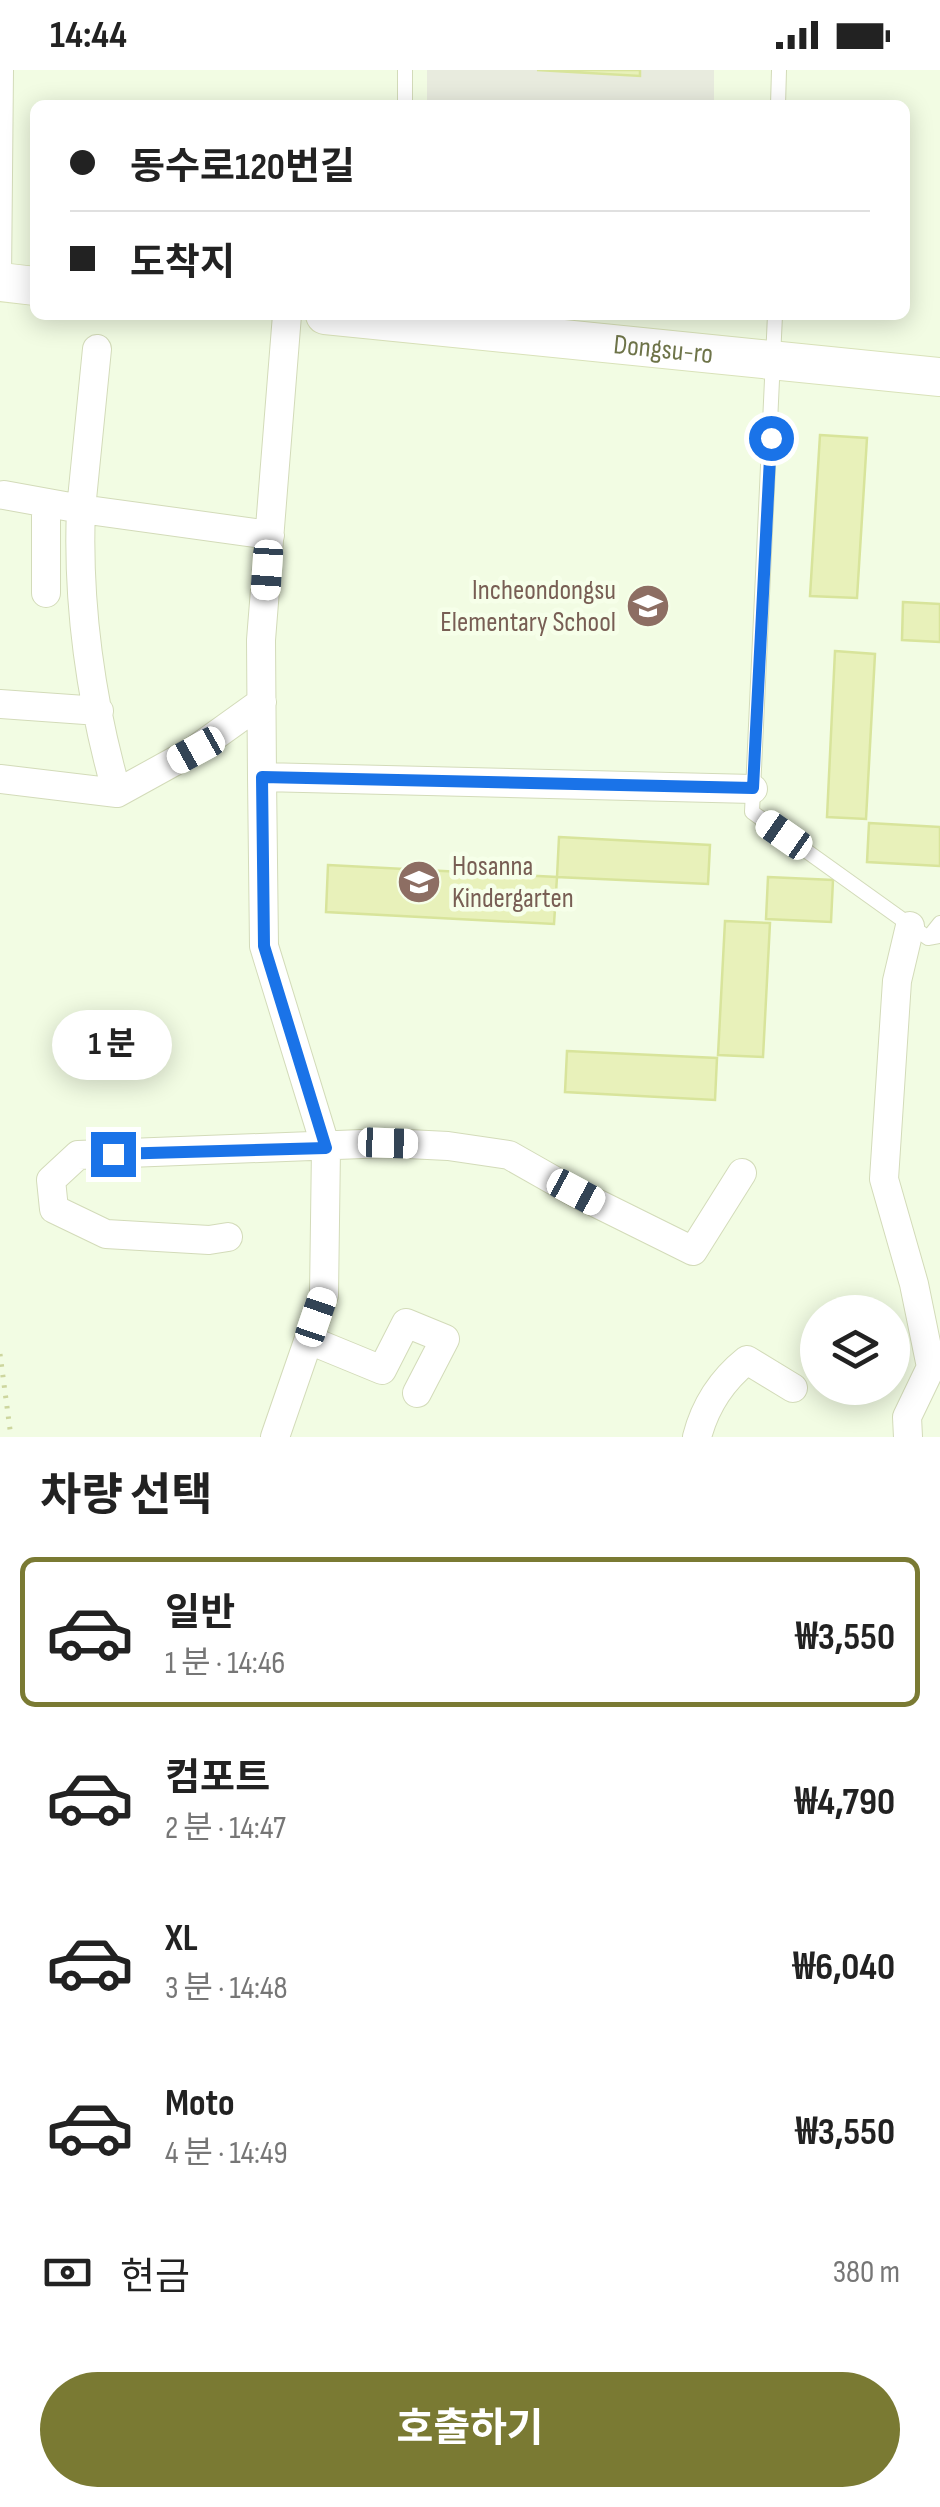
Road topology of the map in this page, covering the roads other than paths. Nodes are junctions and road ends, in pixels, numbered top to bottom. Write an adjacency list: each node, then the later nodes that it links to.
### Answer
1 (6, 70): 6 (lane)
2 (405, 70): 4 (lane)
3 (779, 70): 5 (lane)
4 (405, 100)
5 (778, 100)
6 (13, 283)
7 (287, 320): 16 (street)
8 (415, 320): 11 (street, Dongsu-ro)
9 (776, 320): 11 (lane)
10 (98, 349): 15 (street)
11 (775, 360): 12 (street, Dongsu-ro); 23 (lane)
12 (940, 377)
13 (4, 495): 14 (street)
14 (46, 503): 15 (street); 17 (street)
15 (81, 510): 16 (street); 20 (street)
16 (270, 535): 18 (street)
17 (46, 593)
18 (262, 702): 21 (street); 24 (street)
19 (0, 704): 20 (street)
20 (98, 711): 24 (street)
21 (262, 777): 23 (street); 27 (street)
22 (0, 779): 24 (street)
23 (753, 788): 26 (lane)
24 (117, 793)
25 (940, 924): 26 (lane)
26 (926, 933): 35 (street)
27 (326, 1148): 28 (street); 29 (street); 30 (street)
28 (742, 1173)
29 (228, 1237)
30 (308, 1340): 32 (street); 33 (street)
31 (793, 1388): 34 (street)
32 (417, 1393)
33 (275, 1437)
34 (697, 1437)
35 (908, 1437)

